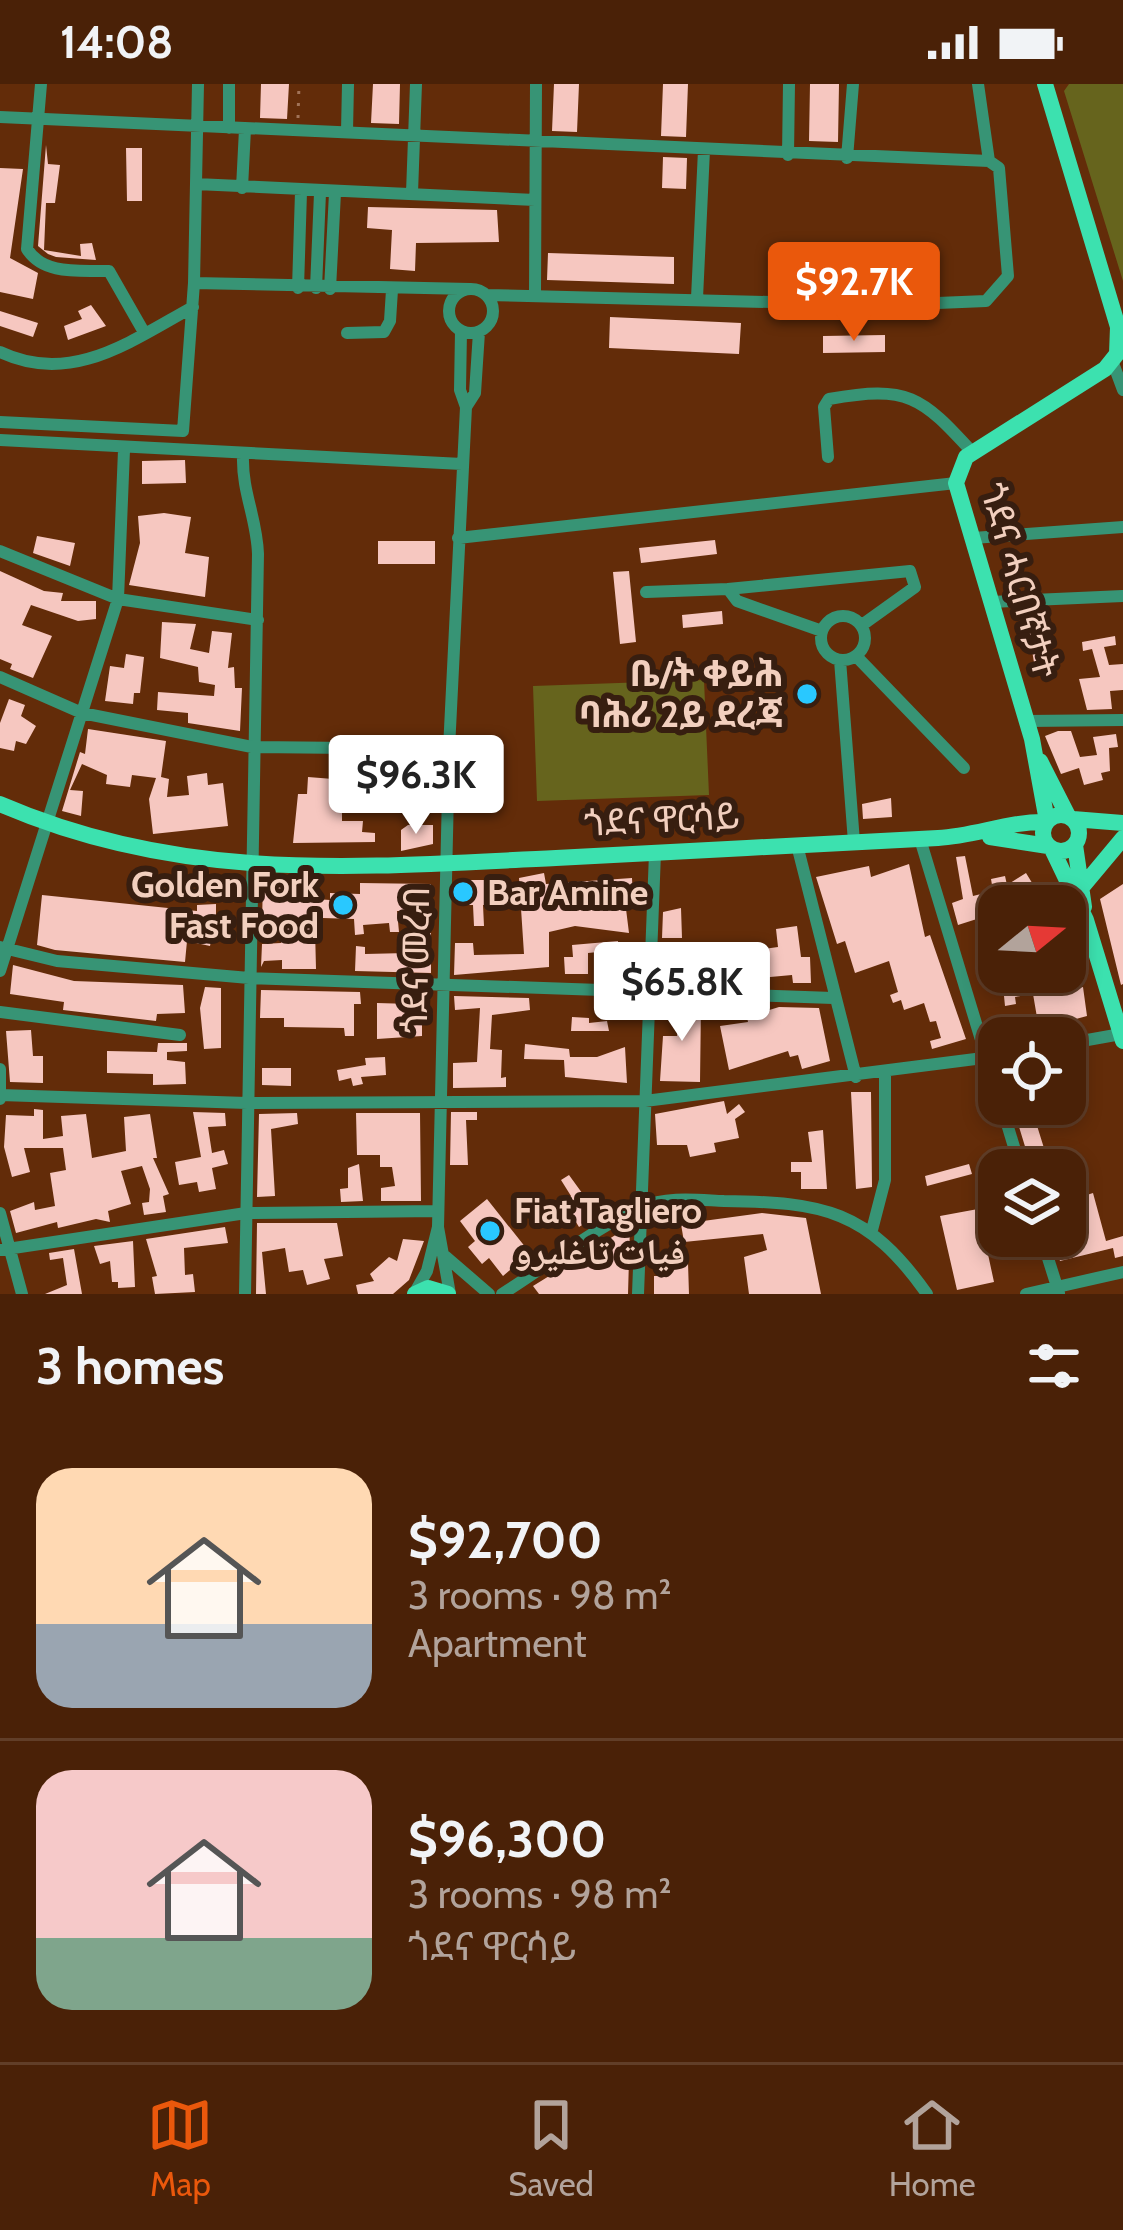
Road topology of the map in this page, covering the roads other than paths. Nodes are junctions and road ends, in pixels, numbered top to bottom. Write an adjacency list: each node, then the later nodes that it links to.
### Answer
1 (41, 84): 12 (street)
2 (198, 84): 13 (street)
3 (229, 84): 14 (street)
4 (348, 84): 16 (street)
5 (416, 84): 17 (street)
6 (536, 84): 18 (street)
7 (789, 84): 20 (street)
8 (853, 84): 21 (street)
9 (978, 84): 22 (street)
10 (1045, 84): 42 (main road)
11 (0, 117): 12 (street)
12 (35, 119): 13 (street); 46 (street)
13 (197, 127): 14 (street); 23 (street)
14 (229, 128): 15 (street)
15 (245, 129): 16 (street); 24 (street)
16 (347, 131): 17 (street)
17 (415, 133): 18 (street); 27 (street)
18 (534, 140): 19 (street); 28 (street)
19 (704, 150): 20 (street); 38 (street)
20 (788, 155): 21 (street)
21 (848, 158): 22 (street)
22 (989, 161): 38 (street)
23 (196, 184): 24 (street); 29 (street)
24 (242, 188): 25 (street)
25 (301, 192): 26 (street); 30 (street)
26 (327, 193): 27 (street); 31 (street)
27 (412, 193): 28 (street)
28 (535, 200): 36 (street)
29 (194, 283): 30 (street); 39 (street)
30 (298, 288): 31 (street)
31 (323, 288): 33 (street)
32 (470, 289): 34 (street); 37 (street); 41 (street)
33 (392, 290): 34 (street); 45 (street)
34 (421, 290): 41 (street)
35 (516, 293): 36 (street); 37 (street); 40 (street)
36 (535, 293): 38 (street)
37 (486, 295): 40 (street)
38 (697, 298)
39 (193, 308): 46 (street); 53 (street)
40 (493, 310): 44 (street)
41 (449, 315): 43 (street)
42 (1120, 326): 50 (main road)
43 (461, 331): 44 (street); 48 (street, ጎደና መረብ)
44 (479, 332): 49 (street, ጎደና መረብ)
45 (346, 333)
46 (145, 334): 47 (street)
47 (0, 352)
48 (461, 361): 49 (street); 52 (street, ጎደና መረብ)
49 (477, 362): 52 (street, ጎደና መረብ)
50 (1113, 363): 51 (street); 56 (main road, ጎደና ሓርበኛታት)
51 (1123, 390)
52 (466, 407): 59 (street, ጎደና መረብ)
53 (0, 422)
54 (0, 440): 55 (street)
55 (124, 450): 57 (street); 68 (street)
56 (973, 453): 58 (street); 60 (main road, ጎደና ሓርበኛታት)
57 (243, 457): 59 (street); 70 (street)
58 (828, 457)
59 (462, 464): 62 (street, ጎደና መረብ)
60 (956, 483): 62 (street); 63 (main road, ጎደና ሓርበኛታት)
61 (1123, 527): 63 (street)
62 (458, 538): 80 (street, ጎደና መረብ)
63 (973, 538): 69 (main road, ጎደና ሓርበኛታት)
64 (0, 550): 68 (street)
65 (728, 589): 66 (street); 71 (street); 72 (street)
66 (646, 592)
67 (1123, 596): 69 (street)
68 (118, 598): 70 (street); 76 (street)
69 (991, 602): 78 (main road, ጎደና ሓርበኛታት)
70 (258, 620): 79 (street)
71 (862, 625): 72 (street); 73 (street)
72 (822, 631): 74 (street)
73 (856, 656): 74 (street); 82 (street)
74 (840, 660): 91 (street)
75 (0, 677): 76 (street)
76 (82, 713): 79 (street); 87 (street)
77 (1123, 719): 78 (street)
78 (1027, 721): 81 (main road, ጎደና ሓርበኛታት)
79 (252, 747): 80 (street); 97 (street)
80 (449, 749): 96 (street, ጎደና መረብ)
81 (1036, 755): 84 (main road); 85 (main road)
82 (964, 768)
83 (0, 804): 87 (main road, ጎደና ዋርሳይ)
84 (1070, 817): 85 (main road); 86 (main road); 92 (main road)
85 (1046, 821): 88 (main road, ጎደና ዋርሳይ); 94 (main road)
86 (1123, 823)
87 (45, 824): 97 (main road, ጎደና ዋርሳይ); 102 (street)
88 (977, 835): 90 (main road, ጎደና ዋርሳይ); 94 (main road, ጎደና ዋርሳይ)
89 (1123, 836): 92 (main road); 100 (main road)
90 (920, 839): 91 (main road, ጎደና ዋርሳይ); 109 (street)
91 (854, 842): 93 (main road, ጎደና ዋርሳይ)
92 (1076, 844): 94 (main road); 99 (main road)
93 (797, 845): 95 (main road, ጎደና ዋርሳይ); 107 (street)
94 (1050, 848): 98 (main road)
95 (655, 853): 96 (main road, ጎደና ዋርሳይ); 106 (street)
96 (447, 863): 97 (main road, ጎደና ዋርሳይ); 105 (street, ጎደና መረብ)
97 (251, 865): 104 (street)
98 (1068, 885)
99 (1082, 885)
100 (1084, 885)
101 (1086, 920): 111 (main road)
102 (2, 948): 103 (street); 104 (street)
103 (0, 971)
104 (249, 979): 105 (street); 119 (street)
105 (445, 986): 106 (street); 120 (street, ጎደና መረብ)
106 (652, 992): 107 (street); 118 (street)
107 (833, 998): 116 (street)
108 (0, 1012): 110 (street)
109 (980, 1017)
110 (180, 1035)
111 (1122, 1038): 112 (street)
112 (1086, 1042)
113 (978, 1059): 115 (street)
114 (0, 1070): 117 (street)
115 (885, 1073): 116 (street); 126 (street)
116 (856, 1077): 118 (street)
117 (0, 1097): 119 (street)
118 (645, 1101): 120 (street); 121 (street)
119 (248, 1103): 120 (street); 124 (street)
120 (443, 1103): 122 (street, ጎደና መረብ)
121 (641, 1208): 126 (street); 137 (street); 138 (street)
122 (438, 1211): 124 (street); 125 (street, ጎደና መረብ)
123 (0, 1213): 127 (street)
124 (246, 1213): 127 (street); 133 (street)
125 (438, 1227): 128 (street); 134 (street)
126 (872, 1230): 139 (street)
127 (5, 1248): 132 (street)
128 (443, 1254): 135 (street); 136 (street)
129 (1048, 1257): 131 (street)
130 (1123, 1272): 131 (street)
131 (1059, 1291): 140 (street)
132 (22, 1294)
133 (245, 1294)
134 (415, 1294): 135 (main road)
135 (449, 1294)
136 (489, 1294)
137 (502, 1294)
138 (638, 1294)
139 (927, 1294)
140 (1026, 1294)

